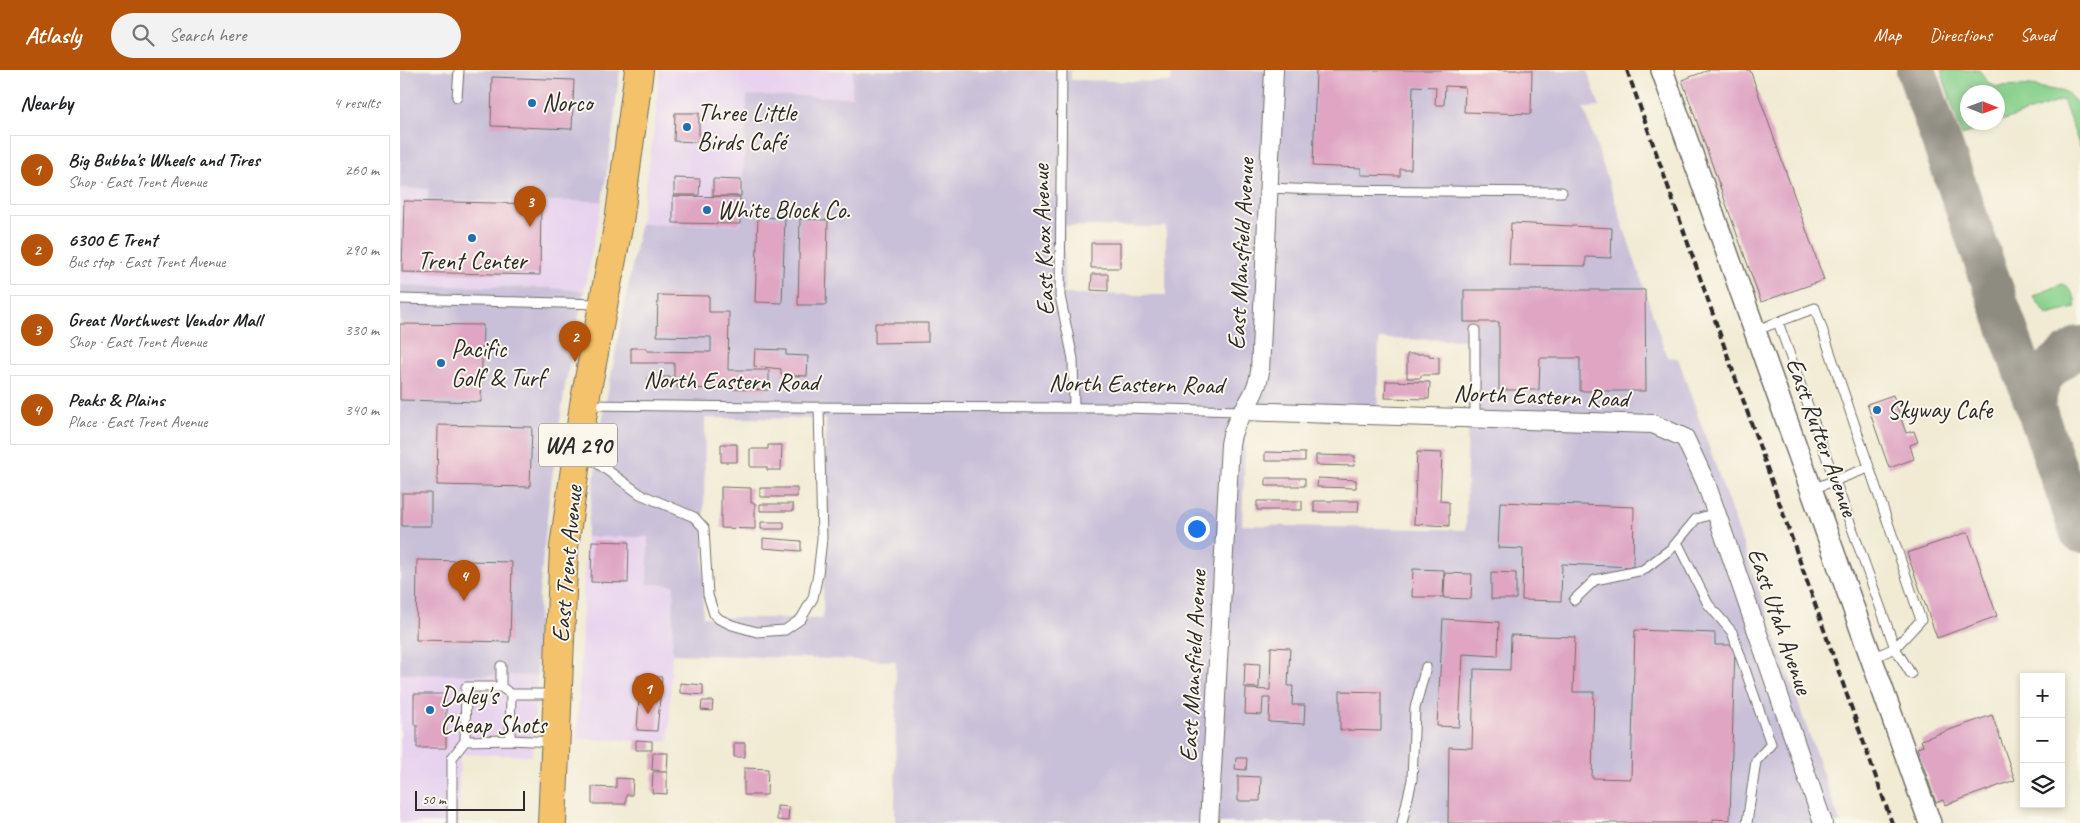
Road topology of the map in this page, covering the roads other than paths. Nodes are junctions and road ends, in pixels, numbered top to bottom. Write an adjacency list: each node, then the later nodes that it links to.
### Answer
1 (459, 70): 6 (lane)
2 (639, 70): 10 (main road, East Trent Avenue / WA 290)
3 (1062, 70): 16 (lane, East Knox Avenue)
4 (1274, 70): 7 (street, East Mansfield Avenue)
5 (1662, 70): 13 (street, East Rutter Avenue)
6 (457, 97)
7 (1270, 188): 8 (lane); 17 (street, East Mansfield Avenue)
8 (1562, 192)
9 (400, 299): 10 (lane)
10 (603, 304): 14 (main road, East Trent Avenue / WA 290)
11 (1778, 322): 13 (lane); 21 (lane); 22 (lane)
12 (1475, 330): 18 (lane)
13 (1754, 331): 23 (street, East Rutter Avenue)
14 (584, 405): 15 (lane, North Eastern Road); 20 (main road, East Trent Avenue / WA 290)
15 (819, 408): 16 (lane, North Eastern Road); 20 (lane)
16 (1074, 408): 17 (lane, North Eastern Road)
17 (1242, 411): 18 (street, North Eastern Road); 40 (street, East Mansfield Avenue)
18 (1474, 419): 19 (street, North Eastern Road)
19 (1684, 438): 24 (street, East Utah Avenue)
20 (578, 449): 34 (main road, East Trent Avenue / WA 290)
21 (1868, 468): 22 (lane); 27 (lane)
22 (1835, 481): 23 (lane); 27 (lane)
23 (1812, 490): 28 (street, East Rutter Avenue)
24 (1716, 513): 25 (lane); 43 (street, East Utah Avenue)
25 (1677, 542): 26 (lane); 42 (lane)
26 (1574, 600)
27 (1895, 648): 28 (lane); 31 (lane)
28 (1872, 658): 44 (street, East Rutter Avenue)
29 (501, 666): 32 (lane)
30 (1426, 667): 41 (lane)
31 (1911, 674)
32 (501, 687): 33 (lane); 36 (lane)
33 (511, 694): 34 (lane); 35 (lane)
34 (558, 694): 37 (main road, East Trent Avenue / WA 290)
35 (510, 740): 36 (lane); 37 (lane)
36 (465, 741): 38 (lane)
37 (556, 742): 39 (main road, East Trent Avenue / WA 290)
38 (452, 823)
39 (552, 823)
40 (1209, 823)
41 (1402, 823)
42 (1747, 823)
43 (1823, 823)
44 (1930, 823)

